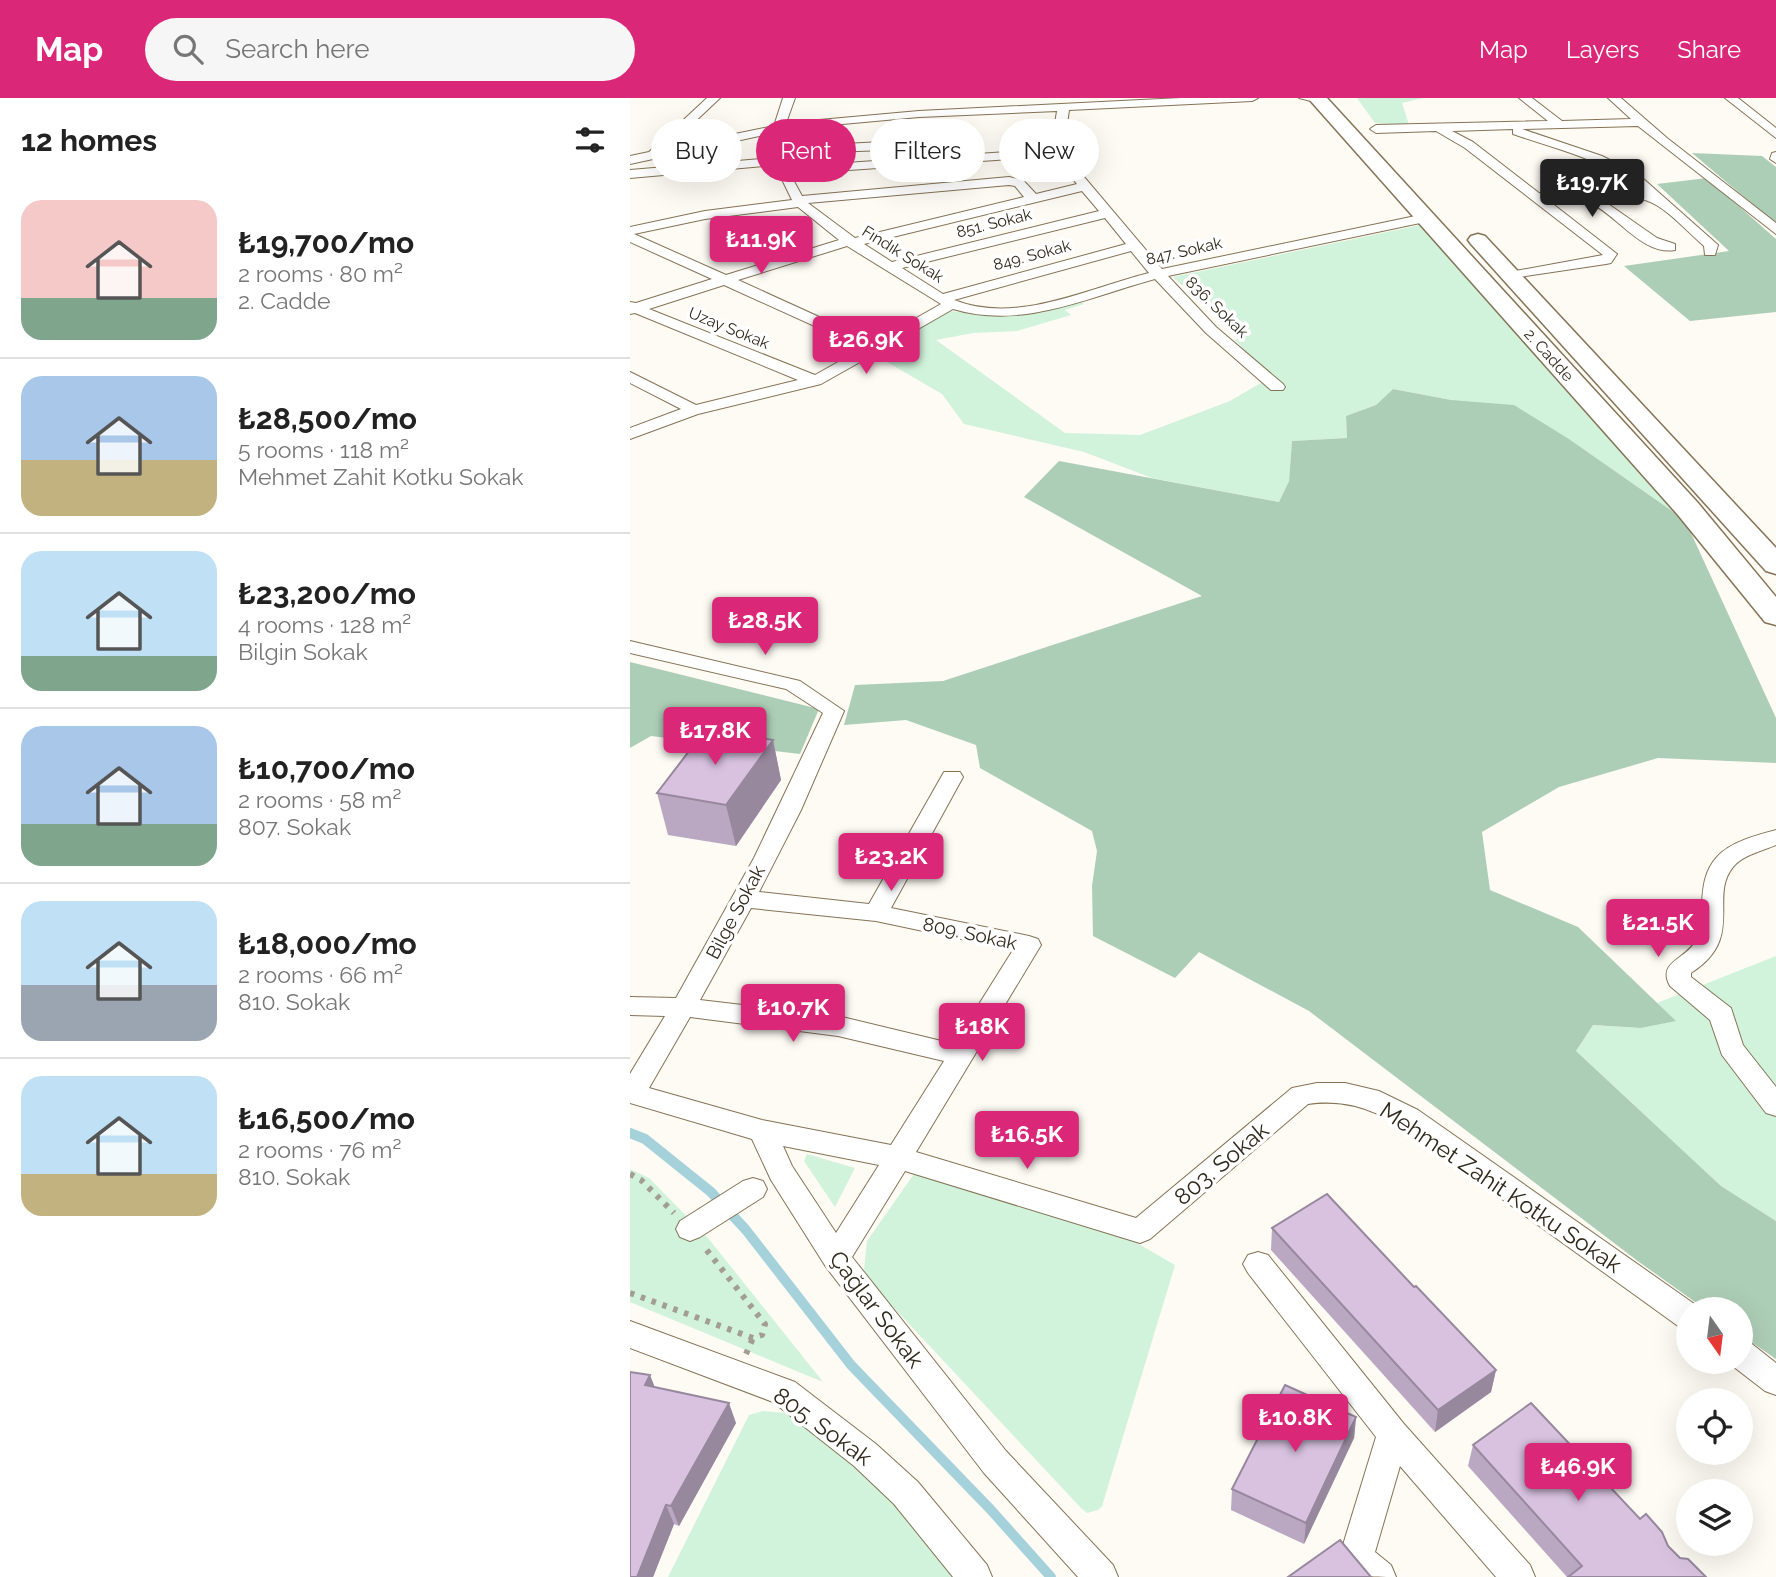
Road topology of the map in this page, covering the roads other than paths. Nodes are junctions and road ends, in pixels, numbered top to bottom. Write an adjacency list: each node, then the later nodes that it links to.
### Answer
1 (714, 98): 10 (street)
2 (789, 98): 11 (street)
3 (1252, 98): 8 (street)
4 (1525, 98): 15 (street)
5 (1614, 98): 14 (street)
6 (1731, 98): 19 (street)
7 (1314, 99): 36 (main road, 2. Cadde)
8 (1063, 109): 12 (street); 13 (street)
9 (1360, 112): 18 (main road)
10 (692, 119)
11 (781, 119)
12 (1062, 119)
13 (856, 120)
14 (1640, 122): 15 (street); 38 (street)
15 (1559, 124): 16 (street)
16 (1504, 126): 17 (street); 32 (street)
17 (1439, 128): 18 (street); 30 (street)
18 (1376, 130): 20 (main road)
19 (1776, 134)
20 (1393, 148)
21 (999, 154): 23 (street)
22 (651, 155): 24 (street)
23 (856, 159)
24 (630, 160)
25 (756, 163): 26 (street)
26 (630, 174)
27 (790, 182): 34 (street, Fındık Sokak)
28 (1083, 182): 29 (street, 836. Sokak)
29 (1086, 186): 33 (street); 35 (street, 836. Sokak)
30 (1534, 197): 31 (street); 46 (street)
31 (1590, 197): 32 (street); 42 (street)
32 (1659, 197): 43 (street)
33 (1033, 199): 34 (street); 40 (street)
34 (799, 202): 39 (street); 40 (street, Fındık Sokak)
35 (1108, 213): 41 (street, 836. Sokak); 44 (street, 851. Sokak)
36 (1425, 218): 45 (street, 847. Sokak); 57 (main road, 2. Cadde)
37 (1461, 222): 46 (main road, 2. Cadde)
38 (1776, 230)
39 (630, 234): 47 (street)
40 (850, 242): 44 (street, Fındık Sokak); 47 (street)
41 (1133, 246): 45 (street, 836. Sokak); 48 (street, 849. Sokak)
42 (1670, 247)
43 (1710, 252)
44 (889, 267): 48 (street, Fındık Sokak)
45 (1158, 274): 48 (street, 847. Sokak); 53 (street, 836. Sokak)
46 (1510, 276): 56 (main road, 2. Cadde)
47 (723, 278): 49 (street); 50 (street)
48 (946, 302): 50 (street, 849. Sokak)
49 (632, 308): 52 (street, Uzay Sokak)
50 (878, 349): 52 (street, 849. Sokak)
51 (630, 377): 54 (street)
52 (815, 381): 54 (street, 849. Sokak)
53 (1277, 387)
54 (694, 410): 55 (street, 849. Sokak)
55 (630, 435)
56 (1776, 565)
57 (1776, 616)
58 (630, 647): 61 (street, Bilge Sokak)
59 (952, 777): 62 (street)
60 (1776, 837): 68 (street)
61 (744, 899): 62 (street, 809. Sokak); 64 (street, Bilge Sokak)
62 (876, 913): 65 (street, 809. Sokak)
63 (630, 1006): 64 (street)
64 (685, 1007): 65 (street); 66 (street, Bilge Sokak)
65 (959, 1055): 70 (street)
66 (631, 1093): 69 (street)
67 (1301, 1095): 70 (street, 803. Sokak); 75 (street, Mehmet Zahit Kotku Sokak)
68 (1776, 1106)
69 (762, 1131): 70 (street); 73 (street, Çağlar Sokak)
70 (899, 1158): 73 (street)
71 (753, 1189): 72 (street)
72 (690, 1229)
73 (836, 1258): 81 (street, Çağlar Sokak)
74 (1258, 1264): 79 (street)
75 (1676, 1308)
76 (630, 1334): 80 (street, 805. Sokak)
77 (1754, 1364): 78 (street)
78 (1776, 1381)
79 (1393, 1434): 82 (street); 83 (street)
80 (975, 1577)
81 (1101, 1577)
82 (1379, 1577)
83 (1518, 1577)

